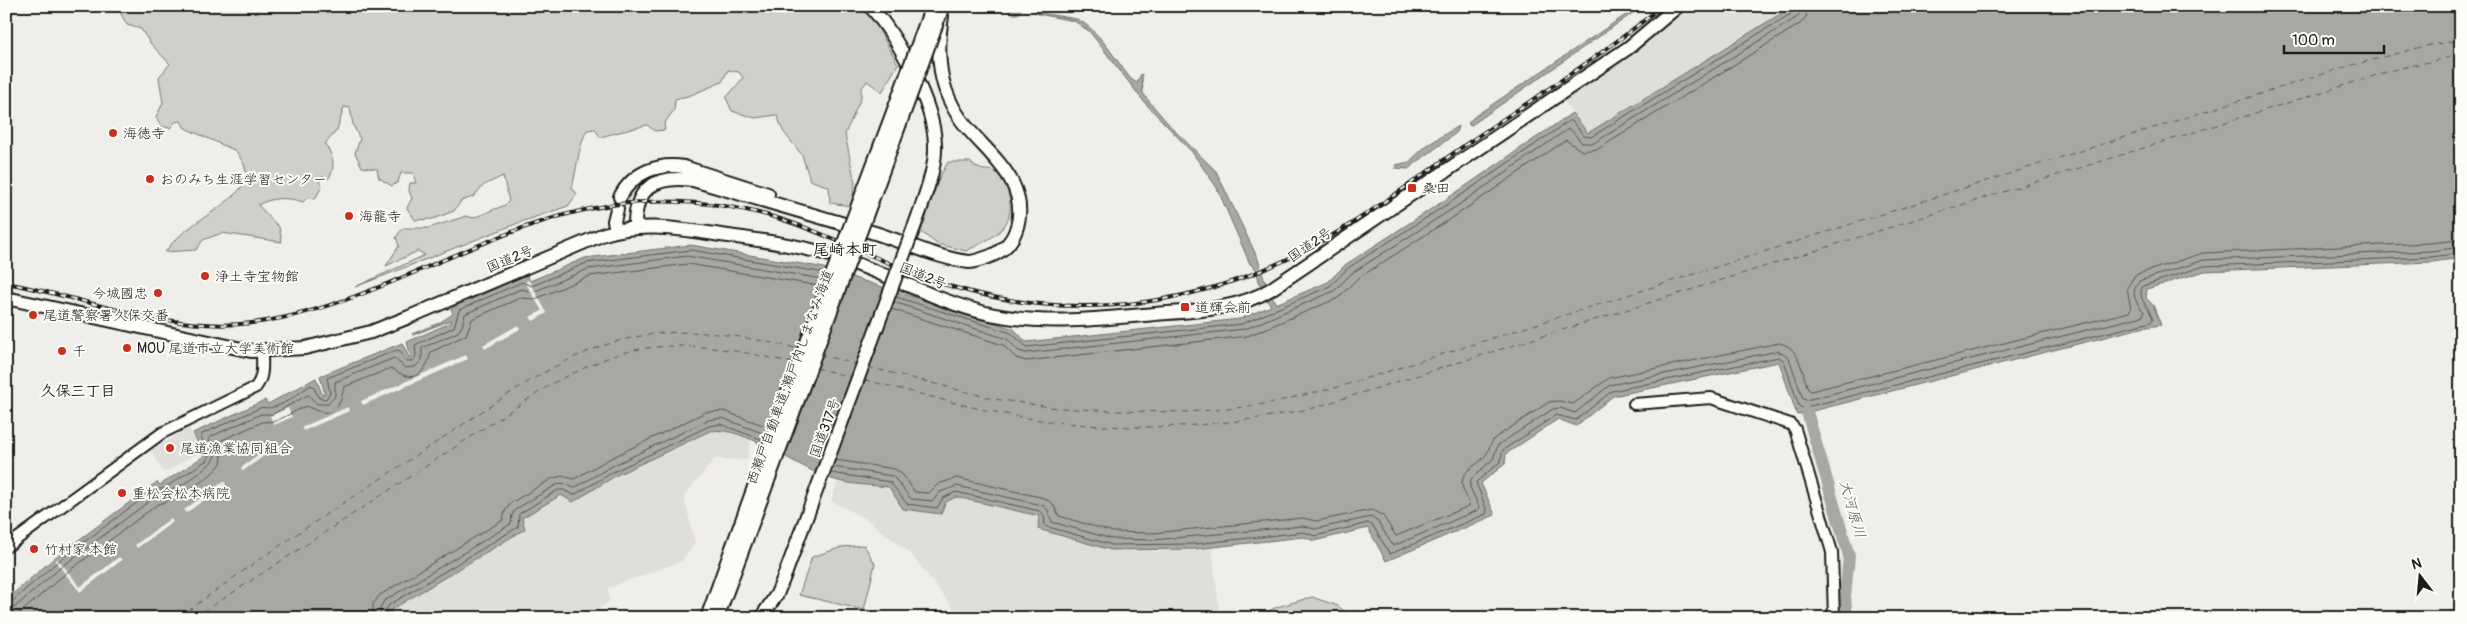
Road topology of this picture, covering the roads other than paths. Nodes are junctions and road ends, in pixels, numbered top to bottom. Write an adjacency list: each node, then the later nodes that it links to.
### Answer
1 (870, 6): 7 (highway, 国道317号)
2 (874, 6): 7 (highway)
3 (879, 6): 8 (highway, 国道317号)
4 (932, 6): 9 (highway, 西瀬戸自動車道;瀬戸内しまなみ海道, bridge)
5 (1678, 6): 11 (highway, 国道2号)
6 (943, 10): 9 (highway, 西瀬戸自動車道;瀬戸内しまなみ海道, bridge); 13 (highway)
7 (882, 20): 8 (highway, 国道317号)
8 (890, 33): 20 (highway, 国道317号, bridge)
9 (904, 98): 10 (highway, 西瀬戸自動車道;瀬戸内しまなみ海道)
10 (870, 190): 18 (highway, 西瀬戸自動車道;瀬戸内しまなみ海道, bridge); 19 (highway, 西瀬戸自動車道;瀬戸内しまなみ海道, bridge)
11 (635, 228): 12 (highway, 国道2号); 13 (highway)
12 (616, 230): 13 (highway); 15 (highway, 国道2号)
13 (874, 233)
14 (6, 298): 15 (highway, 国道2号)
15 (262, 352): 17 (street)
16 (1634, 404): 21 (street)
17 (6, 547)
18 (707, 618)
19 (717, 618)
20 (761, 618)
21 (1834, 618)

